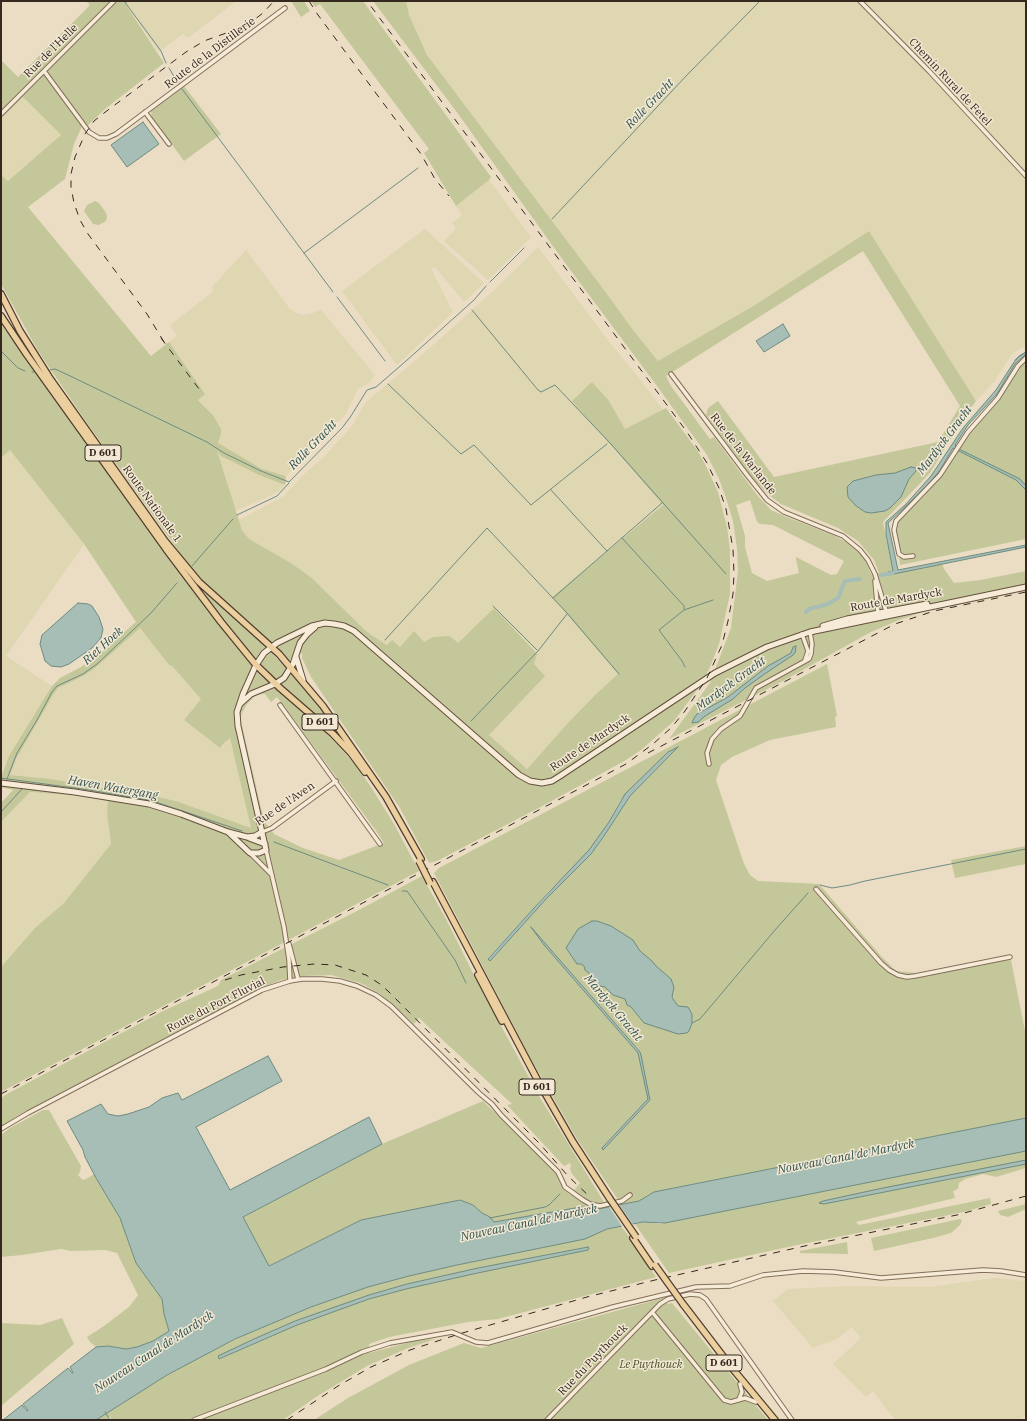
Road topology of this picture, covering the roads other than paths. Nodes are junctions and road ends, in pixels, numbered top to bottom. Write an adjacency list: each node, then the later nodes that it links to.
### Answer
1 (114, 1): 4 (street, Rue de l'Helle)
2 (860, 1): 8 (street, Chemin Rural de Fetel)
3 (285, 8): 5 (street, Route de la Distillerie)
4 (44, 71): 5 (street, Route de la Distillerie); 6 (street, Rue de l'Helle)
5 (145, 112): 7 (street)
6 (1, 114)
7 (169, 144)
8 (1026, 176)
9 (1, 294): 21 (main road, Route Nationale 1 / D 601)
10 (1, 316): 24 (main road, Route Nationale 1 / D 601)
11 (1026, 358): 13 (street)
12 (671, 374): 14 (street, Rue de la Warlande)
13 (913, 556)
14 (872, 568): 16 (street, Rue de la Warlande); 17 (street, Rue de la Warlande)
15 (1026, 587): 16 (main road, Route de Mardyck)
16 (887, 614): 17 (main road, Route de Mardyck)
17 (879, 615): 19 (main road, Route de Mardyck)
18 (320, 624): 20 (main road, Route de Mardyck); 21 (main road, Route de Mardyck); 22 (main road)
19 (810, 632): 20 (main road, Route de Mardyck); 23 (street)
20 (802, 634): 23 (street)
21 (271, 647): 24 (main road, Route de Mardyck); 25 (main road, D 601)
22 (296, 656): 25 (main road); 26 (main road)
23 (802, 664): 30 (street)
24 (256, 665): 27 (main road, D 601); 28 (main road, Route de Mardyck)
25 (291, 667): 26 (main road, D 601); 27 (main road)
26 (303, 681): 39 (main road, D 601)
27 (275, 684): 28 (main road); 39 (main road, D 601)
28 (239, 705): 34 (main road, Route de Mardyck)
29 (280, 705): 31 (street)
30 (709, 764)
31 (336, 781): 34 (street, Rue de l'Aven); 36 (street)
32 (1, 783): 33 (main road, Rue de l'Aven)
33 (228, 832): 35 (main road, Rue de l'Aven); 38 (main road, Rue de l'Aven)
34 (262, 832): 35 (main road, Rue de l'Aven); 37 (main road, Route de Mardyck)
35 (244, 836): 37 (main road, Rue de l'Aven)
36 (380, 844)
37 (266, 847): 38 (main road); 40 (street)
38 (250, 853): 40 (street)
39 (420, 860): 49 (main road, D 601, bridge)
40 (272, 875): 42 (street)
41 (816, 889): 43 (street)
42 (284, 927): 44 (street); 45 (street)
43 (1010, 957)
44 (298, 979): 45 (street, Route du Port Fluvial); 47 (street, Route du Port Fluvial)
45 (290, 981): 46 (street, Route du Port Fluvial)
46 (1, 1129)
47 (630, 1195)
48 (1026, 1275): 54 (street)
49 (682, 1304): 51 (main road, D 601); 57 (main road, D 601)
50 (652, 1312): 52 (street); 55 (street, Rue du Puythouck); 58 (street, Rue du Puythouck)
51 (740, 1384): 52 (street); 53 (main road, D 601)
52 (738, 1400): 53 (street)
53 (756, 1402): 56 (main road, D 601)
54 (194, 1420)
55 (547, 1420)
56 (770, 1420)
57 (775, 1420)
58 (792, 1420)

